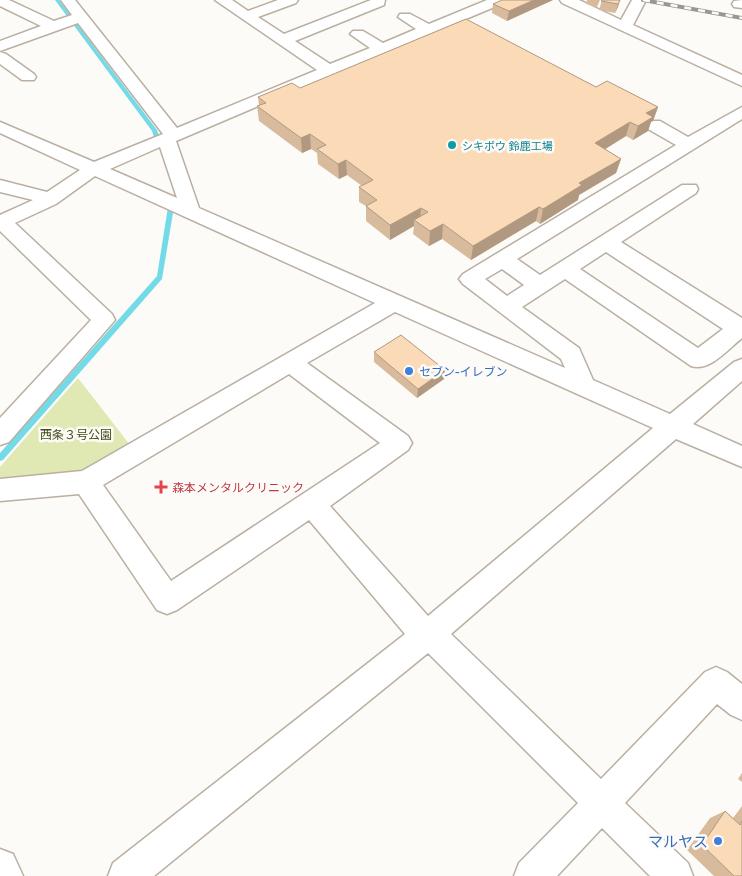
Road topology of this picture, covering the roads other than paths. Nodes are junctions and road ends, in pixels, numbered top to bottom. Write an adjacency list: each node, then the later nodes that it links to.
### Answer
1 (0, 0): 11 (street)
2 (68, 0): 11 (street)
3 (222, 0): 9 (street)
4 (290, 0): 9 (street)
5 (499, 0): 13 (street)
6 (566, 0): 12 (street)
7 (639, 0): 12 (street)
8 (379, 2): 15 (street)
9 (247, 16): 15 (street)
10 (405, 17): 13 (street)
11 (66, 21): 16 (street); 25 (street)
12 (625, 27): 21 (street)
13 (429, 30): 17 (street)
14 (358, 34): 17 (street)
15 (284, 40): 19 (street)
16 (0, 46)
17 (383, 49): 19 (street)
18 (0, 57): 20 (street)
19 (331, 72): 25 (street)
20 (28, 77)
21 (742, 81)
22 (742, 112): 26 (street)
23 (654, 125): 26 (street)
24 (0, 127): 27 (street)
25 (165, 140): 27 (street); 31 (street)
26 (689, 145): 34 (street)
27 (93, 170): 30 (street); 31 (street)
28 (0, 186): 30 (street)
29 (689, 189): 33 (street)
30 (49, 200): 32 (street)
31 (191, 212): 37 (street)
32 (1, 223): 44 (street)
33 (606, 242): 35 (street); 39 (street)
34 (502, 259): 36 (street); 38 (street)
35 (565, 269): 36 (street); 39 (street)
36 (539, 285): 38 (street)
37 (394, 302): 40 (street); 42 (street)
38 (507, 306): 42 (street)
39 (741, 327)
40 (290, 363): 46 (street); 48 (street)
41 (742, 368): 43 (street)
42 (583, 386): 43 (street)
43 (673, 427): 45 (street); 49 (street)
44 (0, 435)
45 (742, 457)
46 (86, 482): 47 (street); 48 (street)
47 (0, 490)
48 (312, 504): 49 (street)
49 (427, 634): 51 (street); 54 (street)
50 (742, 704): 51 (street)
51 (601, 804): 55 (street); 56 (street)
52 (0, 867): 53 (street)
53 (5, 876)
54 (126, 876)
55 (532, 876)
56 (675, 876)

